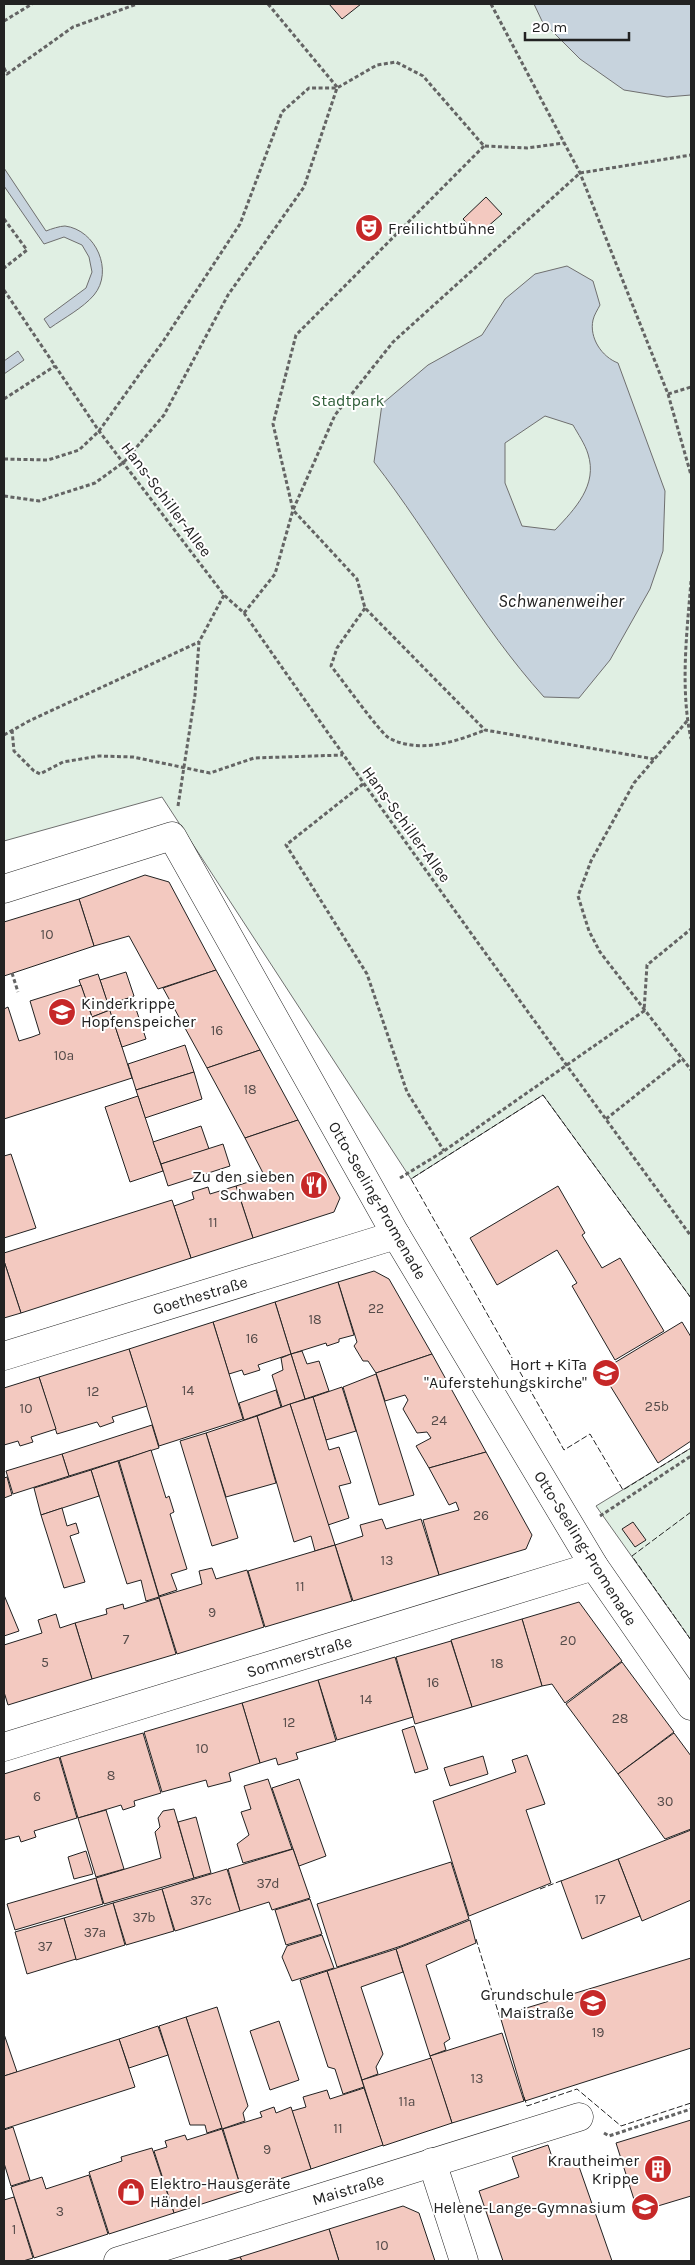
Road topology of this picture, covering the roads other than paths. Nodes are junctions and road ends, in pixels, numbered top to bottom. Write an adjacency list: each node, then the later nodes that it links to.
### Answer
1 (4, 890): 2 (street, Otto-Seeling-Promenade)
2 (396, 1235): 3 (street, Goethestraße); 4 (street, Otto-Seeling-Promenade)
3 (4, 1356)
4 (594, 1566): 5 (street, Otto-Seeling-Promenade); 6 (street, Sommerstraße)
5 (691, 1706)
6 (4, 1747)
7 (579, 2117): 8 (street, Maistraße)
8 (432, 2162): 9 (street, Maistraße); 10 (street)
9 (118, 2261)
10 (464, 2261)

